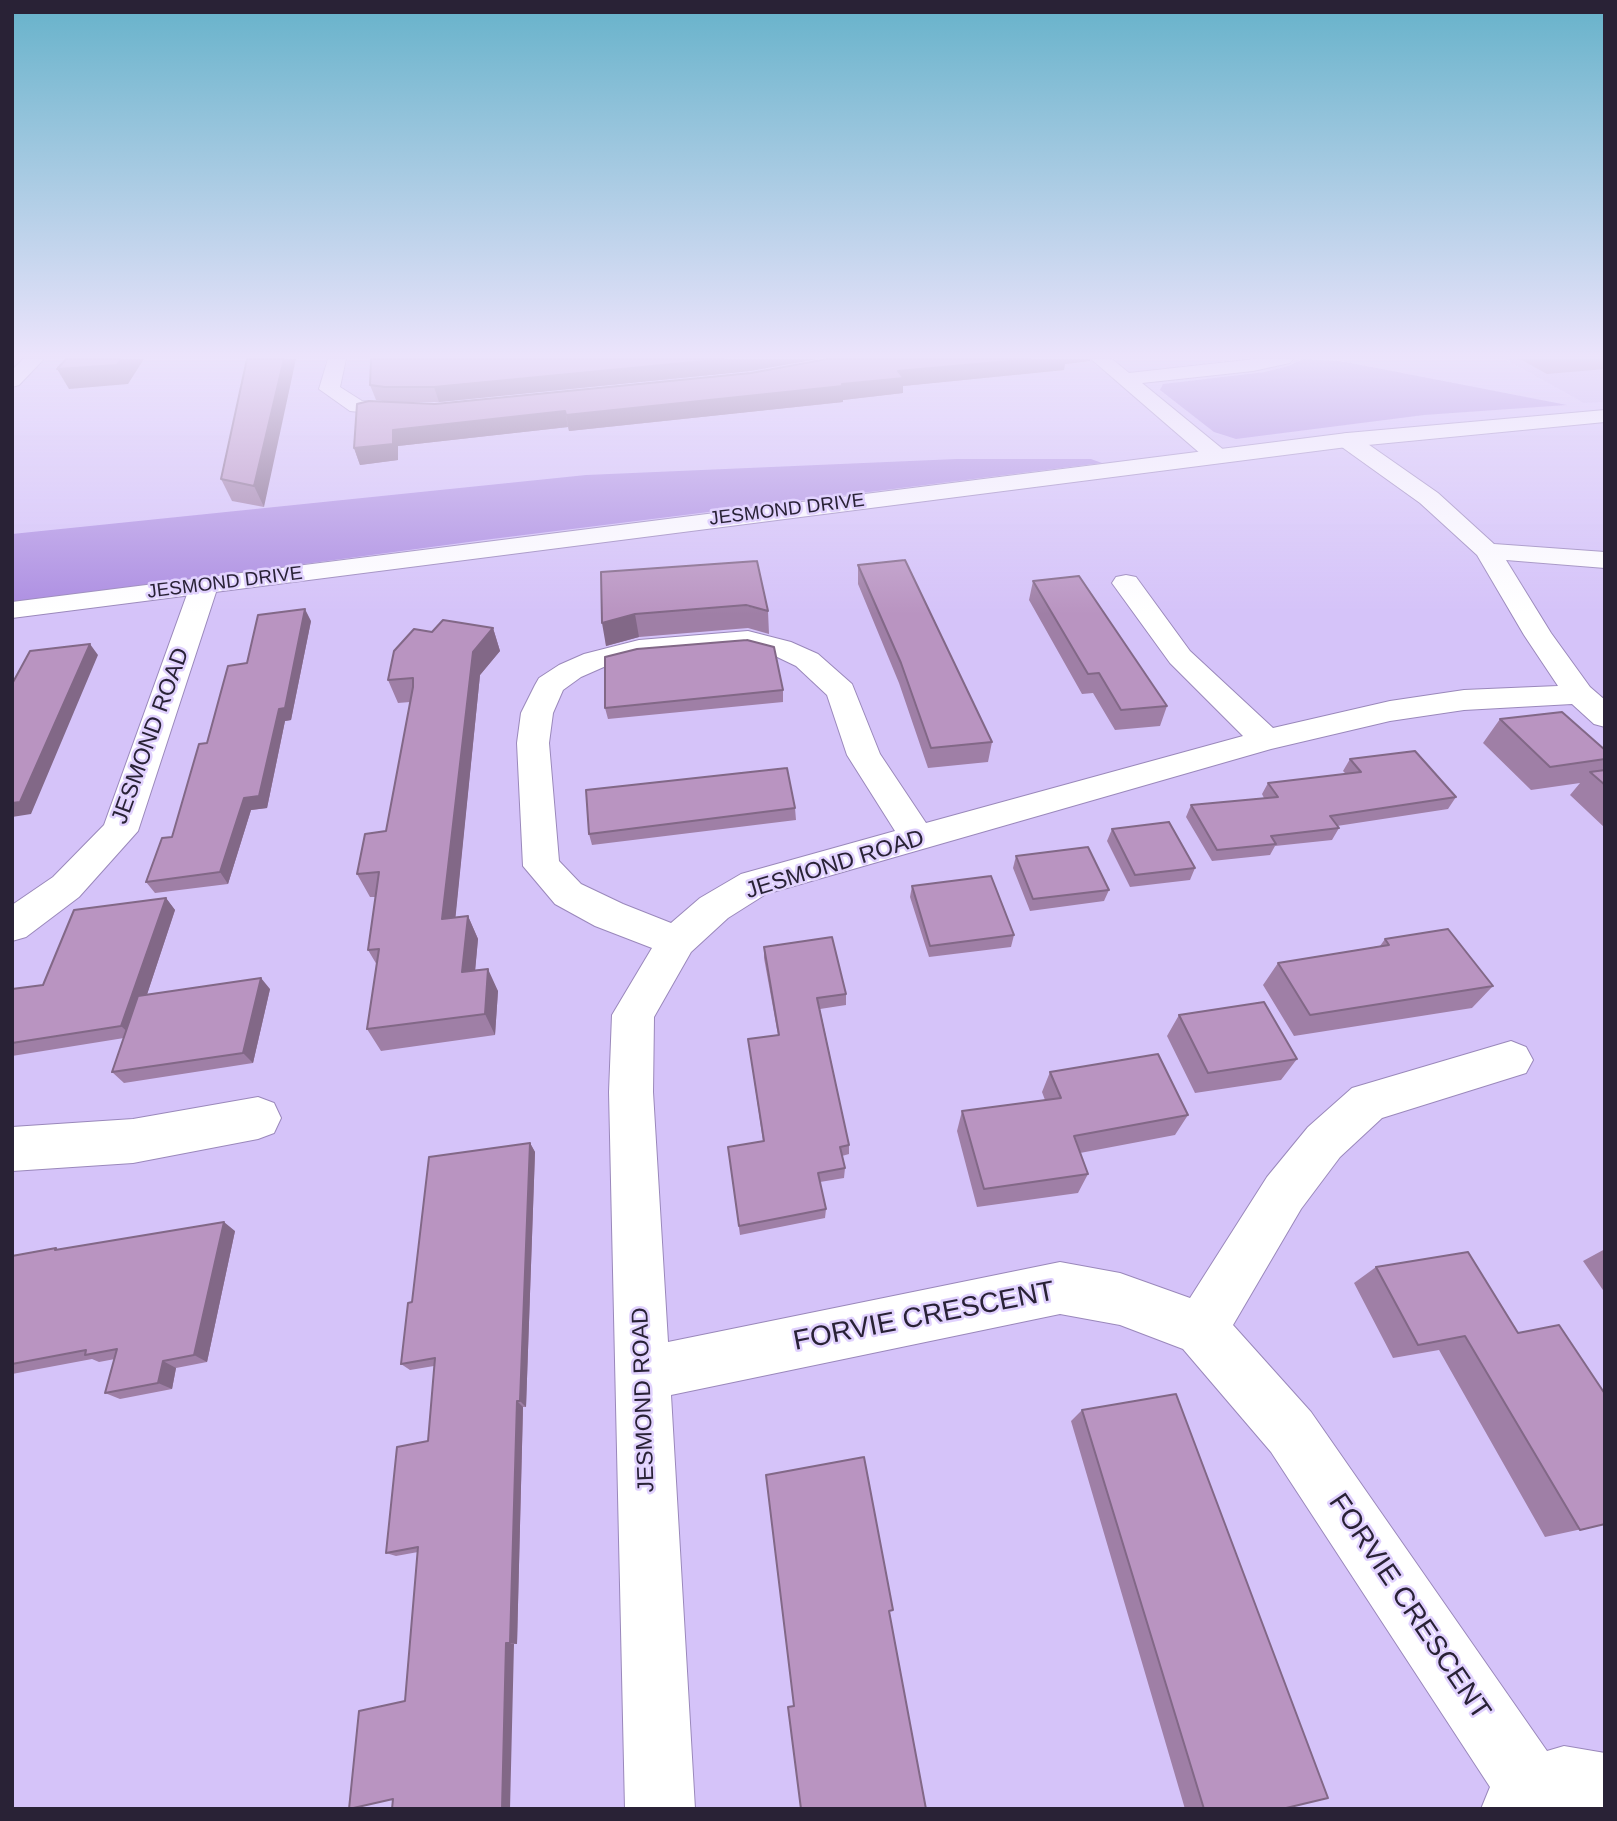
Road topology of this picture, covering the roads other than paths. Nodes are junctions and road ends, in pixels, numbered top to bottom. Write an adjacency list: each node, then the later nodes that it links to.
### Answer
1 (1203, 444): 4 (street)
2 (1315, 444): 4 (street, JESMOND DRIVE)
3 (1353, 444): 5 (street)
4 (1217, 456): 8 (street, JESMOND DRIVE)
5 (1487, 551): 6 (street); 10 (street)
6 (1605, 560)
7 (1126, 583): 11 (street)
8 (204, 586): 9 (street, JESMOND DRIVE); 13 (street, JESMOND ROAD)
9 (12, 610)
10 (1592, 705): 11 (street, JESMOND ROAD)
11 (1266, 740): 12 (street, JESMOND ROAD)
12 (918, 839): 14 (street, JESMOND ROAD); 14 (street)
13 (12, 926)
14 (677, 941): 19 (street, JESMOND ROAD)
15 (1511, 1060): 18 (street)
16 (258, 1118): 17 (street)
17 (12, 1149)
18 (1201, 1329): 19 (street, FORVIE CRESCENT); 21 (street, FORVIE CRESCENT)
19 (643, 1374): 22 (street, JESMOND ROAD)
20 (1605, 1788): 21 (street, FORVIE CRESCENT)
21 (1524, 1800)
22 (660, 1809)

